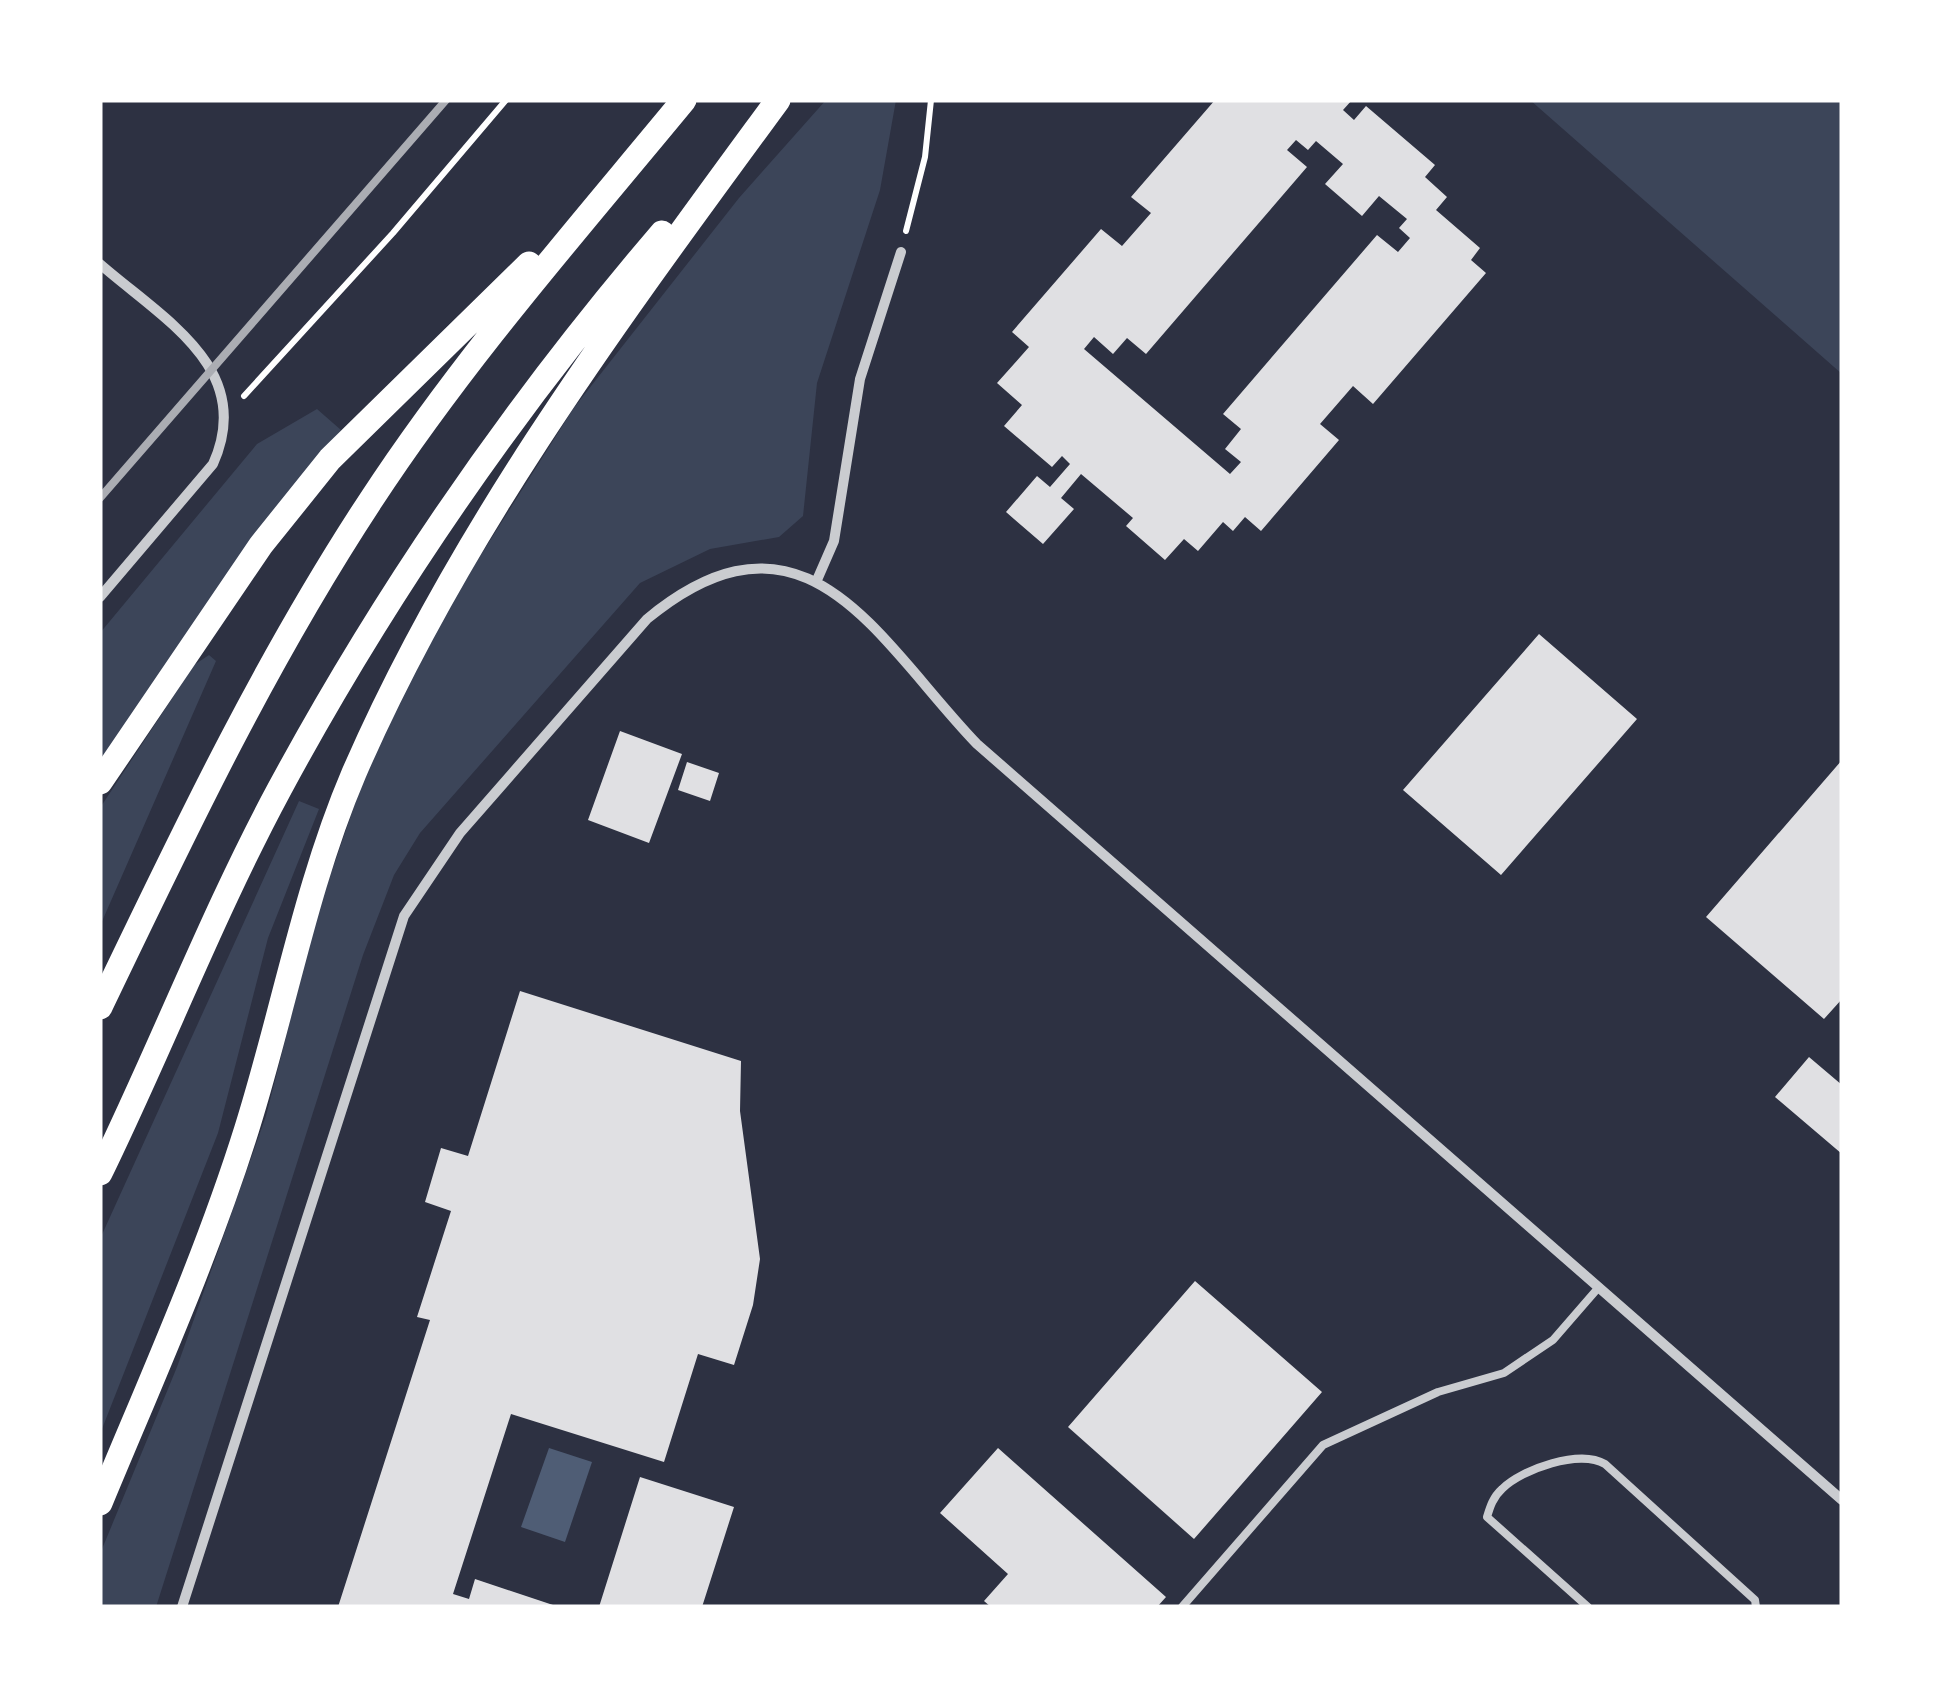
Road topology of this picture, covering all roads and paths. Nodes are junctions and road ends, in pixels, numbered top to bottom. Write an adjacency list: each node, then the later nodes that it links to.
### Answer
1 (506, 100): 8 (path)
2 (684, 100): 5 (main road)
3 (777, 100): 13 (main road); 16 (main road)
4 (932, 100): 6 (path)
5 (610, 190): 11 (main road); 12 (main road)
6 (901, 252): 9 (street)
7 (100, 264): 8 (street)
8 (226, 415): 10 (street)
9 (818, 580): 14 (street); 17 (street)
10 (100, 597)
11 (100, 782)
12 (100, 1008)
13 (100, 1173)
14 (1598, 1286): 15 (street); 18 (lane)
15 (1842, 1500)
16 (100, 1503)
17 (182, 1607)
18 (1182, 1607)
19 (1588, 1607): 20 (lane)
20 (1756, 1607)

